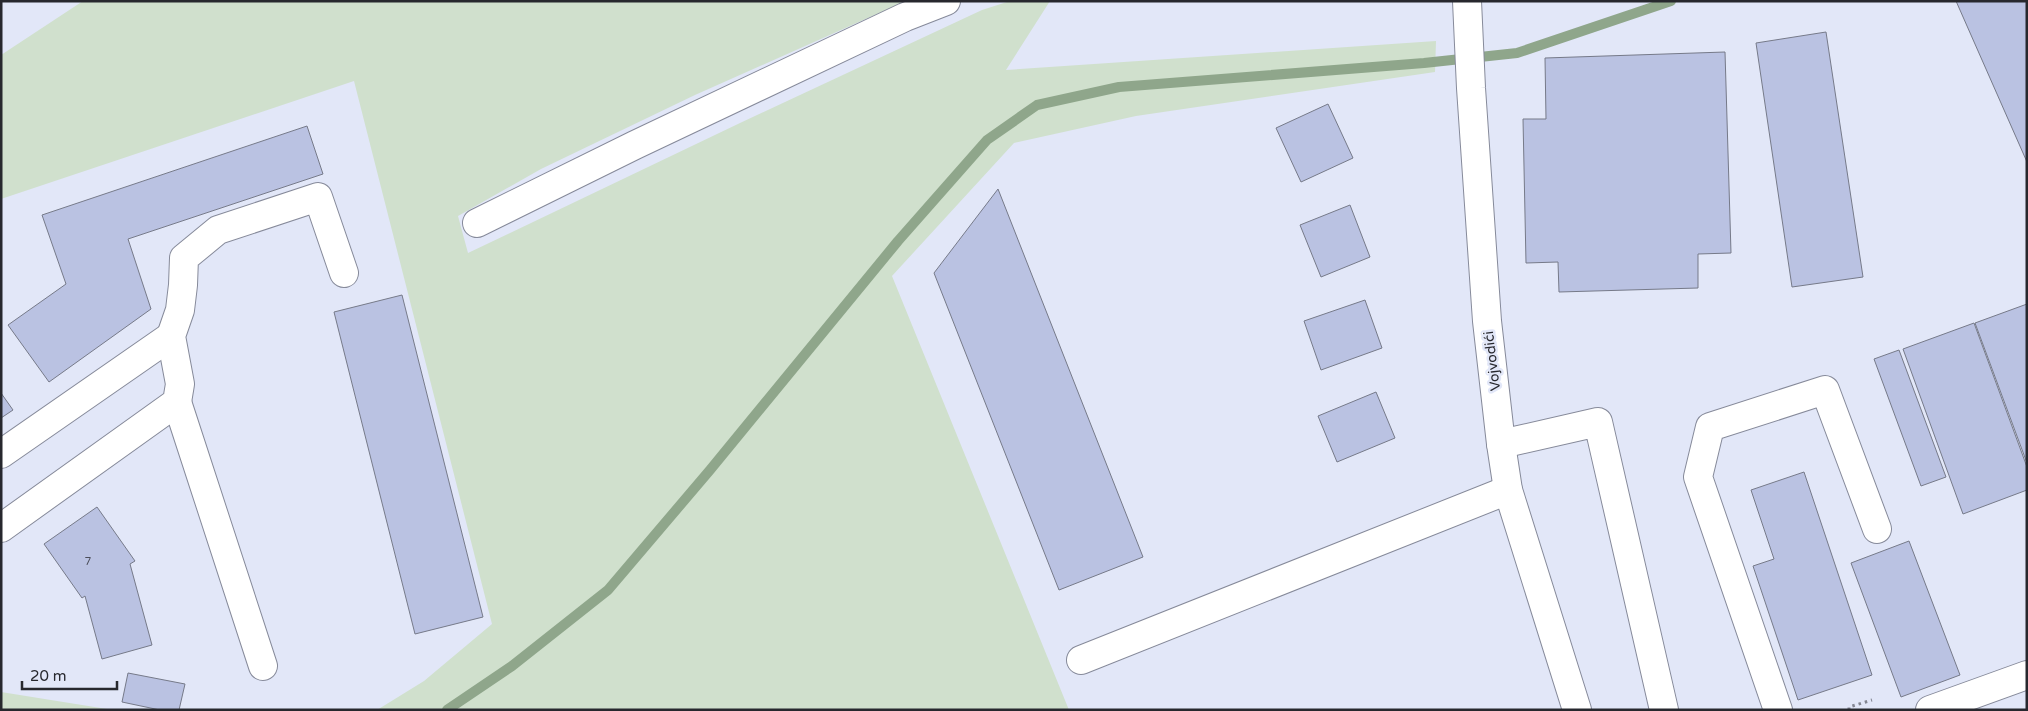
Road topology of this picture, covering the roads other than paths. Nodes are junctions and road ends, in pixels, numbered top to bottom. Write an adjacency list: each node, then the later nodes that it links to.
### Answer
1 (946, 1): 3 (street)
2 (1467, 1): 7 (street, Vojvodići)
3 (477, 222)
4 (344, 273): 5 (street)
5 (171, 336): 6 (street); 8 (street)
6 (177, 402): 10 (street); 13 (street)
7 (1501, 444): 9 (street, Vojvodići); 16 (street)
8 (1, 454)
9 (1508, 490): 12 (street); 15 (street, Vojvodići)
10 (1, 528)
11 (1877, 529): 17 (street)
12 (1080, 660)
13 (263, 666)
14 (2027, 675): 18 (street)
15 (1577, 710)
16 (1664, 710)
17 (1778, 710)
18 (1930, 710)

